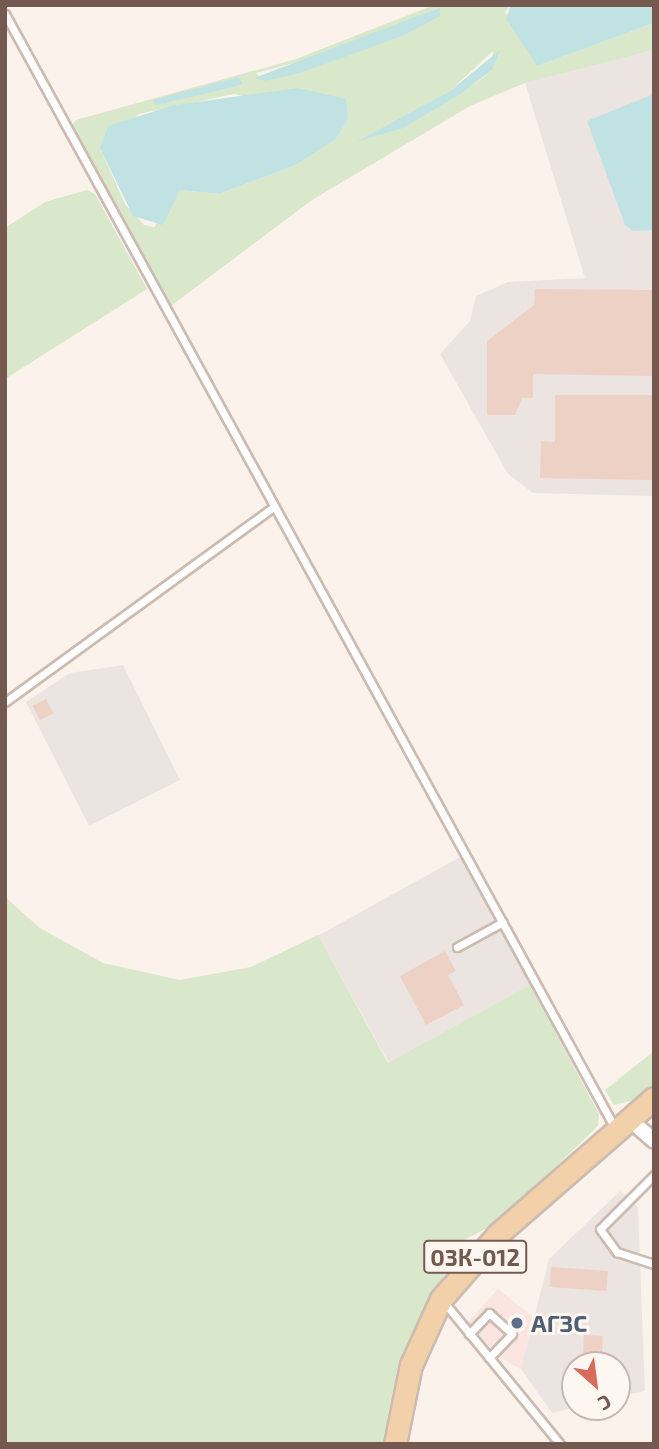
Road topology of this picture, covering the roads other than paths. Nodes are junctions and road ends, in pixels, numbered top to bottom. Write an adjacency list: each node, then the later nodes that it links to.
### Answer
1 (5, 14): 2 (lane)
2 (272, 508): 3 (lane); 4 (lane)
3 (5, 702)
4 (503, 922): 5 (lane); 7 (lane)
5 (457, 947)
6 (654, 1098): 7 (main road, 03К-012)
7 (622, 1124): 8 (street); 11 (main road, 03К-012)
8 (654, 1141)
9 (654, 1175): 10 (lane)
10 (654, 1264)
11 (441, 1299): 12 (lane); 14 (main road, 03К-012)
12 (469, 1334): 13 (lane); 13 (lane)
13 (489, 1358): 15 (lane)
14 (395, 1444)
15 (561, 1444)

